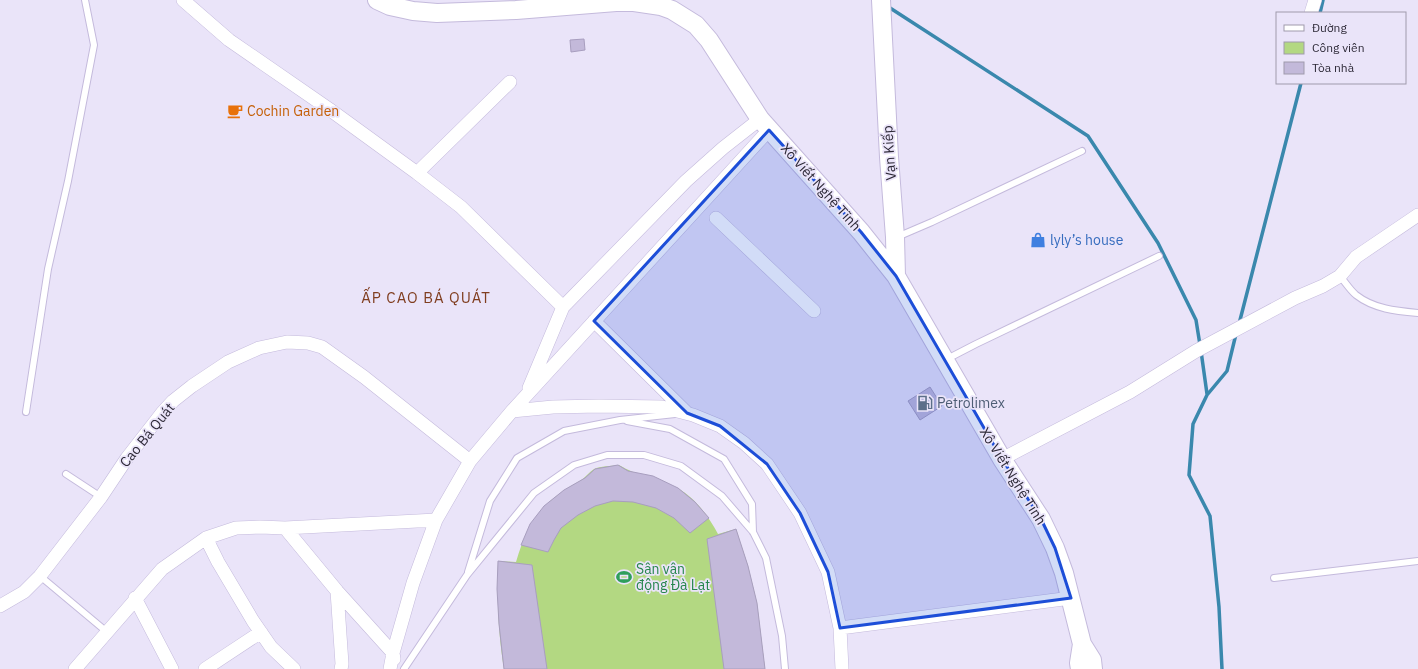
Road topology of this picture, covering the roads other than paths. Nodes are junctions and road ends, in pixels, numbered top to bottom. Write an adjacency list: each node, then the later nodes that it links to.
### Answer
1 (85, 0): 24 (lane)
2 (183, 0): 10 (street)
3 (376, 0): 8 (main road, Xô Viết Nghệ Tĩnh)
4 (881, 0): 13 (main road, Vạn Kiếp)
5 (1315, 0): 6 (street)
6 (1311, 12)
7 (510, 82): 10 (street)
8 (764, 124): 15 (main road, Xô Viết Nghệ Tĩnh); 17 (street); 20 (street)
9 (1082, 151): 13 (lane)
10 (417, 173): 17 (street)
11 (1418, 215): 16 (street)
12 (716, 218): 18 (street)
13 (895, 238): 15 (main road, Vạn Kiếp)
14 (1159, 256): 21 (lane)
15 (896, 276): 21 (main road, Xô Viết Nghệ Tĩnh)
16 (1340, 276): 19 (lane); 27 (street)
17 (563, 307): 22 (street)
18 (814, 311)
19 (1418, 313)
20 (594, 321): 22 (street); 25 (street)
21 (944, 361): 27 (main road, Xô Viết Nghệ Tĩnh)
22 (525, 397): 23 (street)
23 (512, 411): 25 (street); 28 (street)
24 (26, 412)
25 (687, 413): 26 (lane); 43 (street)
26 (620, 420): 33 (lane); 36 (lane)
27 (1002, 459): 41 (main road, Xô Viết Nghệ Tĩnh)
28 (470, 461): 30 (street, Cao Bá Quát); 31 (street)
29 (66, 474): 30 (lane)
30 (101, 497): 37 (street, Cao Bá Quát)
31 (436, 520): 32 (street); 47 (street)
32 (285, 528): 34 (street); 39 (street)
33 (753, 532): 36 (lane); 56 (lane)
34 (206, 538): 40 (street); 45 (street)
35 (1418, 561): 38 (lane)
36 (467, 575): 55 (lane)
37 (40, 576): 42 (street, Cao Bá Quát); 44 (lane)
38 (1274, 578)
39 (337, 591): 47 (street); 52 (street)
40 (135, 598): 44 (street); 49 (street)
41 (1071, 598): 43 (street); 46 (main road, Xô Viết Nghệ Tĩnh)
42 (0, 606)
43 (840, 628): 57 (street)
44 (107, 632): 48 (street)
45 (261, 632): 50 (street); 51 (street)
46 (1082, 644): 58 (main road, Xô Viết Nghệ Tĩnh); 59 (main road, Xô Viết Nghệ Tĩnh)
47 (393, 653): 53 (street); 54 (street)
48 (75, 669)
49 (172, 669)
50 (205, 669)
51 (294, 669)
52 (341, 669)
53 (390, 669)
54 (395, 669)
55 (404, 669)
56 (785, 669)
57 (842, 669)
58 (1080, 669)
59 (1094, 669)

